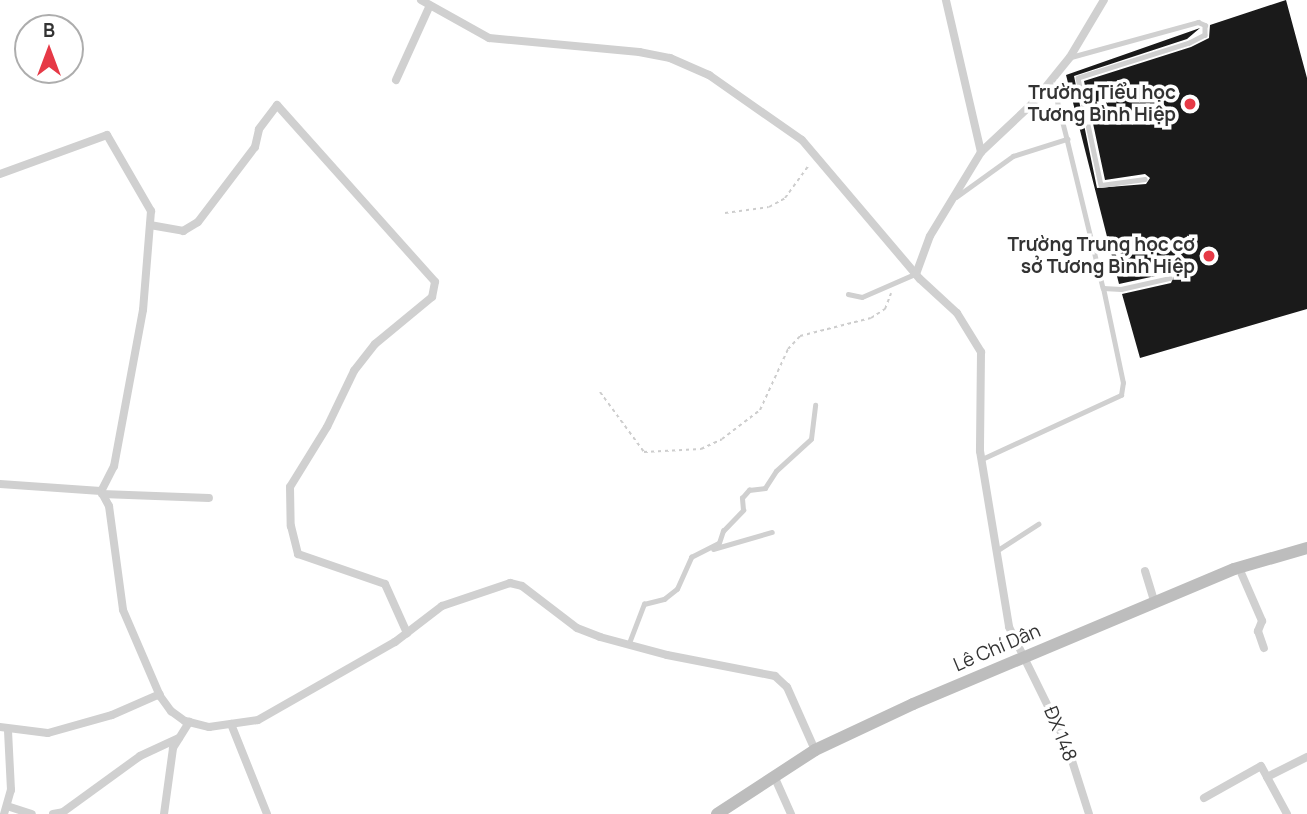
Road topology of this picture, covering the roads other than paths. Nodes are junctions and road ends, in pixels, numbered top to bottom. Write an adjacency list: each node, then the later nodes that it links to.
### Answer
1 (421, 0): 4 (street, ĐX 148)
2 (946, 0): 9 (street)
3 (1104, 0): 5 (street)
4 (430, 5): 6 (street); 14 (street, ĐX 148)
5 (1070, 57): 7 (street); 11 (lane)
6 (396, 80)
7 (1052, 80): 8 (lane); 9 (street)
8 (1068, 139): 12 (lane); 16 (lane)
9 (981, 152): 12 (street)
10 (0, 174): 13 (street)
11 (1145, 179)
12 (950, 202): 14 (street)
13 (150, 225): 21 (street); 31 (street)
14 (916, 274): 17 (lane); 19 (street, ĐX 148)
15 (1170, 278): 16 (lane)
16 (1103, 288): 19 (lane)
17 (848, 294)
18 (815, 405): 26 (lane)
19 (981, 460): 27 (street, ĐX 148)
20 (0, 484): 21 (street)
21 (102, 493): 22 (street); 35 (street)
22 (209, 498)
23 (1038, 524): 27 (lane)
24 (772, 532): 26 (lane)
25 (1307, 548): 28 (street, Lê Chí Dân)
26 (712, 550): 32 (lane)
27 (999, 550): 34 (street, ĐX 148)
28 (1239, 568): 30 (street, Lê Chí Dân); 33 (street)
29 (1145, 571): 30 (street)
30 (1155, 603): 34 (street, Lê Chí Dân)
31 (407, 633): 32 (street); 37 (street)
32 (629, 643): 40 (street)
33 (1264, 648)
34 (1026, 656): 40 (street, Lê Chí Dân); 52 (street, ĐX 148)
35 (160, 694): 36 (street); 38 (street)
36 (189, 722): 37 (street); 39 (street)
37 (231, 724): 49 (street)
38 (4, 729): 45 (street)
39 (179, 738): 47 (street); 48 (street)
40 (815, 750): 42 (street, Lê Chí Dân)
41 (1307, 757): 43 (street)
42 (774, 776): 50 (street, Lê Chí Dân); 51 (street)
43 (1267, 777): 44 (street); 53 (street)
44 (1204, 798)
45 (6, 810): 46 (street)
46 (32, 814)
47 (53, 814)
48 (164, 814)
49 (267, 814)
50 (717, 814)
51 (791, 814)
52 (1089, 814)
53 (1287, 814)

